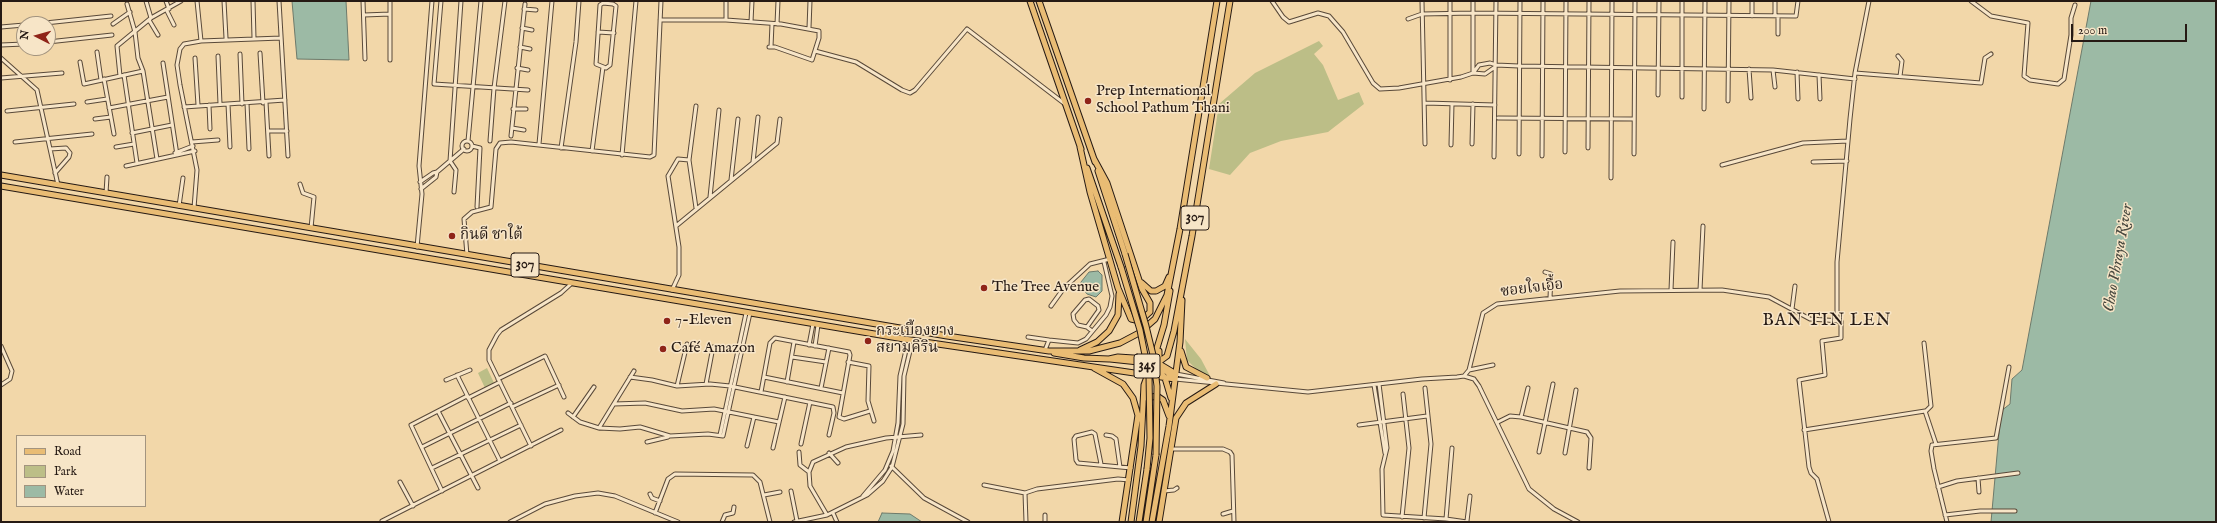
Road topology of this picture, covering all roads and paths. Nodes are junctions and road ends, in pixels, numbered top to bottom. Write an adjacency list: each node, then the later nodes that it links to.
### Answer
1 (146, 1): 74 (street)
2 (166, 1): 52 (street)
3 (181, 1): 52 (street)
4 (197, 1): 98 (street)
5 (224, 1): 95 (street)
6 (253, 1): 96 (street)
7 (278, 1): 97 (street)
8 (363, 1): 63 (street)
9 (390, 1): 57 (street)
10 (432, 1): 261 (street)
11 (441, 1): 147 (street)
12 (461, 1): 147 (street)
13 (481, 1): 149 (street)
14 (506, 1): 150 (street)
15 (552, 1): 219 (street)
16 (579, 1): 228 (street)
17 (636, 1): 237 (street)
18 (661, 1): 76 (street)
19 (726, 1): 77 (street)
20 (752, 1): 79 (street)
21 (778, 1): 82 (street)
22 (810, 1): 87 (street)
23 (1030, 1): 172 (main road, 345)
24 (1038, 1): 245 (main road, 345)
25 (1217, 1): 283 (main road, 307)
26 (1230, 1): 289 (main road, 307)
27 (1272, 1): 148 (street)
28 (1422, 1): 58 (street)
29 (1450, 1): 59 (street)
30 (1473, 1): 55 (street)
31 (1496, 1): 56 (street)
32 (1520, 1): 60 (street)
33 (1543, 1): 61 (street)
34 (1566, 1): 62 (street)
35 (1589, 1): 64 (street)
36 (1612, 1): 65 (street)
37 (1635, 1): 66 (street)
38 (1659, 1): 67 (street)
39 (1682, 1): 69 (street)
40 (1705, 1): 70 (street)
41 (1729, 1): 71 (street)
42 (1752, 1): 72 (street)
43 (1775, 1): 73 (street)
44 (1798, 1): 73 (street)
45 (1869, 1): 137 (street)
46 (1971, 1): 50 (street)
47 (606, 2): 90 (street); 91 (street)
48 (128, 4): 54 (street)
49 (525, 4): 51 (street)
50 (2075, 5)
51 (524, 9): 53 (street); 86 (street)
52 (168, 10): 74 (street); 83 (street)
53 (536, 10)
54 (130, 12): 80 (street); 89 (street)
55 (1473, 13): 56 (street); 59 (street); 136 (street)
56 (1496, 13): 60 (street); 117 (street)
57 (390, 14): 63 (street); 114 (street)
58 (1422, 14): 59 (street); 75 (street); 148 (street)
59 (1450, 14): 146 (street)
60 (1520, 14): 61 (street); 118 (street)
61 (1543, 14): 62 (street); 120 (street)
62 (1566, 14): 64 (street); 121 (street)
63 (364, 15): 113 (street)
64 (1589, 15): 65 (street); 123 (street)
65 (1612, 15): 66 (street); 124 (street)
66 (1635, 15): 67 (street); 125 (street)
67 (1659, 15): 69 (street); 126 (street)
68 (111, 16): 78 (street)
69 (1682, 16): 70 (street); 127 (street)
70 (1705, 16): 71 (street); 128 (street)
71 (1728, 16): 72 (street); 129 (street)
72 (1752, 16): 73 (street)
73 (1777, 16): 92 (street)
74 (150, 19): 89 (street); 94 (street)
75 (1408, 19)
76 (660, 20): 77 (street); 237 (street)
77 (726, 20): 79 (street)
78 (56, 22)
79 (751, 22): 81 (street)
80 (113, 24)
81 (772, 24): 82 (street); 104 (street)
82 (777, 24): 87 (street)
83 (174, 25)
84 (16, 26): 85 (street)
85 (1, 27)
86 (522, 28): 88 (street); 102 (street)
87 (809, 28): 104 (street)
88 (532, 30)
89 (136, 32): 133 (street); 141 (street)
90 (598, 32): 91 (street); 119 (street)
91 (614, 32): 119 (street)
92 (1778, 34)
93 (112, 35): 99 (street)
94 (158, 35)
95 (226, 38): 96 (street); 98 (street)
96 (254, 38): 97 (street)
97 (281, 38): 161 (street)
98 (201, 40): 181 (street)
99 (56, 41)
100 (16, 44): 101 (street)
101 (1, 45)
102 (520, 47): 103 (street); 122 (street)
103 (530, 49)
104 (815, 51): 172 (street)
105 (97, 52): 145 (street)
106 (260, 53): 165 (street)
107 (240, 54): 171 (street)
108 (1991, 54): 142 (street)
109 (218, 56): 169 (street)
110 (1898, 56): 142 (street)
111 (1, 58): 140 (street)
112 (195, 58): 177 (street)
113 (365, 59)
114 (390, 60)
115 (80, 62): 145 (street)
116 (163, 63): 155 (street)
117 (1496, 66): 118 (street); 136 (street); 136 (street); 175 (street)
118 (1519, 66): 120 (street); 191 (street)
119 (603, 67): 234 (street)
120 (1542, 67): 121 (street); 192 (street)
121 (1565, 67): 123 (street); 193 (street)
122 (517, 68): 131 (street); 152 (street)
123 (1588, 68): 124 (street); 194 (street)
124 (1611, 68): 125 (street); 198 (street)
125 (1635, 68): 126 (street); 199 (street)
126 (1658, 68): 127 (street); 154 (street)
127 (1682, 68): 128 (street); 156 (street)
128 (1705, 69): 129 (street); 185 (street)
129 (1728, 69): 130 (street); 163 (street)
130 (1749, 69): 132 (street); 157 (street)
131 (528, 70)
132 (1773, 70): 134 (street); 151 (street)
133 (143, 71): 138 (street); 162 (street)
134 (1797, 72): 139 (street); 159 (street)
135 (62, 73): 140 (street)
136 (1473, 73): 146 (street)
137 (1856, 73): 142 (street); 144 (street)
138 (124, 75): 141 (street); 176 (street)
139 (1819, 75): 144 (street); 160 (street)
140 (23, 76): 143 (street); 180 (street)
141 (120, 76): 145 (street)
142 (1900, 76)
143 (1, 78)
144 (1855, 79): 215 (street)
145 (102, 80): 158 (street)
146 (1450, 80): 148 (street)
147 (454, 85): 149 (street); 247 (street)
148 (1424, 85): 167 (street)
149 (473, 87): 150 (street); 213 (street)
150 (494, 88): 152 (street); 214 (street)
151 (1774, 88)
152 (515, 89): 153 (street); 183 (street)
153 (528, 90)
154 (1658, 95)
155 (168, 97): 162 (street); 200 (street)
156 (1682, 98)
157 (1751, 98)
158 (107, 99): 164 (street); 182 (street)
159 (1798, 99)
160 (1820, 99)
161 (286, 100): 165 (street); 206 (street)
162 (148, 101): 176 (street); 202 (street)
163 (1728, 101)
164 (87, 102)
165 (265, 102): 166 (street); 205 (street)
166 (247, 103): 171 (street); 231 (street)
167 (1425, 103): 173 (street); 220 (street)
168 (74, 104): 180 (street)
169 (220, 104): 170 (street); 178 (street)
170 (228, 104): 171 (street); 226 (street)
171 (242, 104)
172 (1065, 104): 227 (main road, 345)
173 (1452, 104): 174 (street); 222 (street)
174 (1473, 104): 175 (street); 221 (street)
175 (1495, 104): 243 (street)
176 (128, 105): 182 (street); 207 (street)
177 (198, 105): 178 (street); 181 (street)
178 (209, 105): 203 (street)
179 (696, 106): 246 (street)
180 (41, 107): 186 (street); 211 (street)
181 (184, 107): 217 (street)
182 (109, 108): 188 (street)
183 (513, 109): 184 (street); 201 (street)
184 (526, 109)
185 (1704, 109)
186 (6, 110)
187 (719, 110): 268 (street)
188 (111, 117): 195 (street); 209 (street)
189 (758, 117): 249 (street)
190 (1498, 118): 191 (street)
191 (1519, 118): 192 (street); 238 (street)
192 (1542, 118): 193 (street); 242 (street)
193 (1565, 118): 194 (street); 235 (street)
194 (1588, 118): 198 (street); 229 (street)
195 (95, 119)
196 (738, 119): 260 (street)
197 (780, 119): 249 (street)
198 (1610, 119): 199 (street); 259 (street)
199 (1634, 119): 239 (street)
200 (172, 125): 202 (street); 236 (street)
201 (512, 128): 204 (street); 210 (street)
202 (152, 129): 207 (street); 244 (street)
203 (210, 129)
204 (524, 130)
205 (268, 131): 206 (street); 240 (street)
206 (287, 131): 241 (street)
207 (132, 133): 218 (street)
208 (92, 134): 211 (street)
209 (114, 134)
210 (511, 136)
211 (48, 139): 216 (street); 230 (street)
212 (218, 140): 217 (street)
213 (468, 141): 224 (street); 232 (street)
214 (490, 141)
215 (1848, 141): 248 (street); 252 (street)
216 (15, 142)
217 (192, 142): 223 (street)
218 (134, 144): 225 (street); 251 (street)
219 (539, 144): 228 (street); 280 (street)
220 (1425, 144)
221 (1472, 144)
222 (1451, 145)
223 (193, 146): 233 (street); 236 (street)
224 (472, 146): 232 (street); 270 (street)
225 (116, 147)
226 (230, 147)
227 (1080, 147): 281 (main road); 485 (main road, 345, bridge)
228 (561, 148): 234 (street)
229 (1588, 148)
230 (50, 149): 255 (street); 255 (street)
231 (249, 149)
232 (464, 149): 247 (street)
233 (195, 151): 236 (street); 271 (street)
234 (592, 151): 237 (street)
235 (1565, 152)
236 (177, 153): 244 (street)
237 (622, 154)
238 (1518, 154)
239 (1634, 154)
240 (269, 156)
241 (288, 156)
242 (1542, 156)
243 (1494, 157)
244 (157, 159): 251 (street)
245 (1094, 159): 285 (main road); 486 (main road, 345, bridge)
246 (689, 160): 272 (street); 275 (street)
247 (450, 161): 254 (street); 266 (street)
248 (1847, 161): 250 (street); 303 (street)
249 (753, 162): 260 (street)
250 (1813, 162)
251 (137, 163): 253 (street)
252 (1722, 165)
253 (126, 166)
254 (437, 172): 261 (street); 265 (street)
255 (55, 173): 263 (street)
256 (1, 175): 263 (main road, 307)
257 (107, 176): 267 (street)
258 (183, 178): 269 (street)
259 (1611, 178)
260 (731, 180): 268 (street)
261 (420, 182): 265 (street)
262 (300, 184): 277 (street)
263 (58, 185): 267 (main road, 307)
264 (1, 186): 274 (main road, 307)
265 (421, 189): 279 (street)
266 (454, 192)
267 (106, 193): 269 (main road, 307)
268 (710, 197): 272 (street)
269 (179, 206): 271 (main road, 307)
270 (477, 207)
271 (194, 208): 273 (main road, 307)
272 (696, 208): 275 (street)
273 (235, 215): 274 (main road); 277 (main road, 307)
274 (233, 226): 286 (main road, 307)
275 (676, 226): 291 (street)
276 (1703, 226): 293 (street)
277 (311, 228): 279 (main road, 307)
278 (1673, 242): 292 (street)
279 (417, 247): 280 (main road, 307)
280 (467, 255): 287 (main road, 307)
281 (1110, 259): 282 (street); 290 (main road)
282 (1104, 262): 298 (street); 302 (street)
283 (1174, 264): 285 (main road); 297 (main road, 307); 323 (main road)
284 (1545, 272): 296 (street)
285 (1139, 278): 290 (main road)
286 (573, 282): 294 (main road, 307); 346 (street)
287 (635, 284): 291 (main road, 307); 294 (main road)
288 (1795, 286): 299 (street)
289 (1182, 287): 295 (main road); 312 (main road, 307)
290 (1118, 288): 323 (main road)
291 (672, 290): 322 (main road, 307)
292 (1671, 290): 293 (street, ซอยใจเอื้อ); 296 (street, ซอยใจเอื้อ)
293 (1700, 290): 299 (street, ซอยใจเอื้อ)
294 (633, 293): 301 (main road, 307)
295 (1180, 297): 297 (main road); 329 (main road)
296 (1550, 298): 334 (street, ซอยใจเอื้อ)
297 (1169, 301): 329 (main road, 307)
298 (1051, 306)
299 (1792, 309): 303 (street, ซอยใจเอื้อ)
300 (1099, 310): 302 (street); 305 (street); 305 (street)
301 (748, 313): 304 (main road, 307); 357 (street); 359 (street)
302 (1106, 315): 306 (street)
303 (1837, 321): 400 (street)
304 (816, 324): 308 (main road, 307); 315 (street); 317 (street)
305 (1087, 327): 306 (street)
306 (1092, 331): 309 (street)
307 (1028, 337): 309 (street)
308 (904, 339): 310 (main road, 307); 320 (street)
309 (1049, 340): 322 (street)
310 (917, 341): 321 (street); 332 (main road, 307)
311 (794, 342): 315 (street); 324 (street); 342 (street)
312 (1180, 342): 339 (main road, 307); 344 (main road)
313 (1924, 343): 378 (street)
314 (687, 344): 356 (street)
315 (809, 345): 317 (street)
316 (1, 346): 353 (street)
317 (815, 346): 319 (street)
318 (713, 348): 348 (street)
319 (829, 348): 326 (street); 327 (street)
320 (906, 350): 321 (street); 409 (street)
321 (910, 351): 408 (street)
322 (1047, 351): 323 (main road); 325 (main road, 307)
323 (1078, 352)
324 (792, 357): 326 (street); 347 (street)
325 (1109, 359): 328 (main road); 329 (main road, 307)
326 (826, 362): 360 (street)
327 (848, 362): 365 (street); 377 (street)
328 (1128, 362): 329 (main road); 336 (main road)
329 (1155, 363): 337 (main road); 339 (main road, 307); 343 (main road)
330 (1493, 365): 334 (street)
331 (2009, 367): 413 (street)
332 (1094, 368): 336 (main road, 307); 381 (main road)
333 (470, 370): 338 (street)
334 (1469, 370): 340 (street, ซอยใจเอื้อ)
335 (634, 371): 341 (street)
336 (1130, 372): 337 (main road, 307)
337 (1148, 372): 343 (main road); 373 (main road, 345)
338 (457, 376): 345 (street); 368 (street)
339 (1174, 376): 343 (main road); 344 (street); 349 (street); 370 (main road, 345)
340 (1464, 376): 351 (street); 392 (street)
341 (630, 377): 356 (street); 372 (street)
342 (764, 377): 347 (street); 364 (street)
343 (1165, 378): 370 (main road); 373 (main road)
344 (1206, 378): 350 (street)
345 (446, 380)
346 (499, 381): 354 (street); 368 (street); 374 (street)
347 (787, 382): 360 (street)
348 (706, 384): 356 (street); 357 (street)
349 (1216, 384): 350 (street); 405 (main road)
350 (1228, 384): 355 (street)
351 (1379, 384): 355 (street); 391 (street)
352 (1553, 384): 393 (street)
353 (1, 385)
354 (558, 385): 367 (street); 374 (street)
355 (1374, 385): 390 (street)
356 (677, 386)
357 (730, 386): 359 (street); 376 (street)
358 (594, 387): 383 (street)
359 (735, 387): 364 (street); 379 (street)
360 (821, 388): 365 (street)
361 (1425, 388): 382 (street)
362 (1528, 388): 385 (street)
363 (1576, 390): 398 (street)
364 (761, 392): 369 (street)
365 (843, 392): 377 (street)
366 (1403, 394): 387 (street)
367 (564, 396)
368 (468, 397): 375 (street); 386 (street)
369 (785, 397): 371 (street); 389 (street)
370 (1172, 400): 394 (main road, 345)
371 (810, 402): 402 (street); 412 (street)
372 (614, 404): 376 (street); 397 (street)
373 (1143, 404): 394 (main road); 416 (main road, 345)
374 (511, 405): 386 (street); 395 (street)
375 (438, 411): 401 (street); 417 (street)
376 (725, 411): 379 (street); 407 (street)
377 (870, 411): 388 (street)
378 (1926, 411): 400 (street); 413 (street)
379 (729, 412): 384 (street); 407 (street)
380 (568, 413): 383 (street)
381 (1138, 415): 416 (main road); 435 (main road)
382 (1427, 416): 387 (street); 470 (street)
383 (573, 417): 397 (street)
384 (754, 417): 389 (street); 415 (street)
385 (1521, 417): 392 (street); 393 (street)
386 (479, 419): 401 (street); 410 (street)
387 (1406, 419): 391 (street); 469 (street)
388 (874, 421)
389 (780, 422): 418 (street)
390 (1380, 422): 391 (street); 396 (street); 424 (street)
391 (1384, 422): 424 (street)
392 (1498, 422): 491 (street)
393 (1546, 422): 398 (street); 422 (street)
394 (1169, 423): 405 (main road); 455 (main road, 345)
395 (521, 425): 410 (street); 414 (street)
396 (1359, 425)
397 (599, 428): 406 (street)
398 (1570, 428): 425 (street); 436 (street)
399 (561, 430): 414 (street)
400 (1804, 430): 492 (street)
401 (449, 434): 417 (street); 426 (street)
402 (829, 435)
403 (921, 435): 408 (street)
404 (1106, 435): 433 (street)
405 (1172, 435): 419 (main road)
406 (670, 436): 407 (street); 411 (street)
407 (721, 436)
408 (901, 436): 409 (street); 432 (street)
409 (896, 437): 423 (street); 430 (street)
410 (489, 440): 426 (street); 428 (street)
411 (647, 442)
412 (801, 444)
413 (1936, 444): 444 (street)
414 (531, 446): 428 (street)
415 (748, 446)
416 (1141, 446): 484 (main road, 345)
417 (422, 447): 434 (street)
418 (773, 448)
419 (1171, 448): 427 (main road); 461 (street)
420 (1452, 448): 471 (street)
421 (799, 452): 437 (street)
422 (1540, 452)
423 (829, 453): 429 (street); 437 (street)
424 (1385, 453): 469 (street)
425 (1565, 453)
426 (460, 454): 434 (street); 439 (street)
427 (1169, 458): 449 (main road); 455 (main road)
428 (500, 461): 439 (street)
429 (838, 463)
430 (888, 464): 432 (street); 456 (street)
431 (1101, 464): 431 (street); 433 (street)
432 (892, 467): 456 (street); 480 (street)
433 (1120, 467): 435 (street)
434 (432, 468): 447 (street)
435 (1131, 468): 441 (main road)
436 (1589, 468)
437 (809, 472): 466 (street)
438 (2018, 473): 440 (street)
439 (471, 476): 445 (street); 447 (street)
440 (1978, 478): 444 (street); 451 (street)
441 (1129, 480): 452 (street); 483 (main road)
442 (400, 482): 459 (street)
443 (984, 485): 452 (street)
444 (1938, 487): 468 (street)
445 (478, 488)
446 (1177, 488): 449 (street)
447 (442, 491): 459 (street)
448 (791, 491): 478 (street)
449 (1164, 491): 488 (main road)
450 (780, 492): 454 (street)
451 (1979, 492)
452 (1025, 493): 481 (street)
453 (650, 494): 458 (street)
454 (764, 495): 458 (street); 477 (street)
455 (1157, 495): 487 (main road, 345)
456 (863, 496): 464 (street)
457 (1470, 496): 473 (street)
458 (660, 501): 463 (street)
459 (413, 506): 472 (street)
460 (734, 507): 476 (street)
461 (1233, 511): 465 (street); 489 (street)
462 (2015, 511): 468 (street)
463 (655, 512): 474 (street); 475 (street)
464 (833, 513): 466 (street); 479 (street)
465 (1223, 514)
466 (828, 515): 478 (street)
467 (1045, 515): 482 (street)
468 (1945, 515): 493 (street)
469 (1401, 517): 470 (street); 490 (street)
470 (1423, 520): 471 (street)
471 (1444, 520): 473 (street)
472 (382, 521)
473 (1467, 521)
474 (510, 522)
475 (678, 522)
476 (722, 522)
477 (770, 522)
478 (796, 522)
479 (837, 522)
480 (968, 522)
481 (1026, 522)
482 (1045, 522)
483 (1122, 522)
484 (1131, 522)
485 (1139, 522)
486 (1146, 522)
487 (1152, 522)
488 (1159, 522)
489 (1234, 522)
490 (1400, 522)
491 (1578, 522)
492 (1829, 522)
493 (1946, 522)

